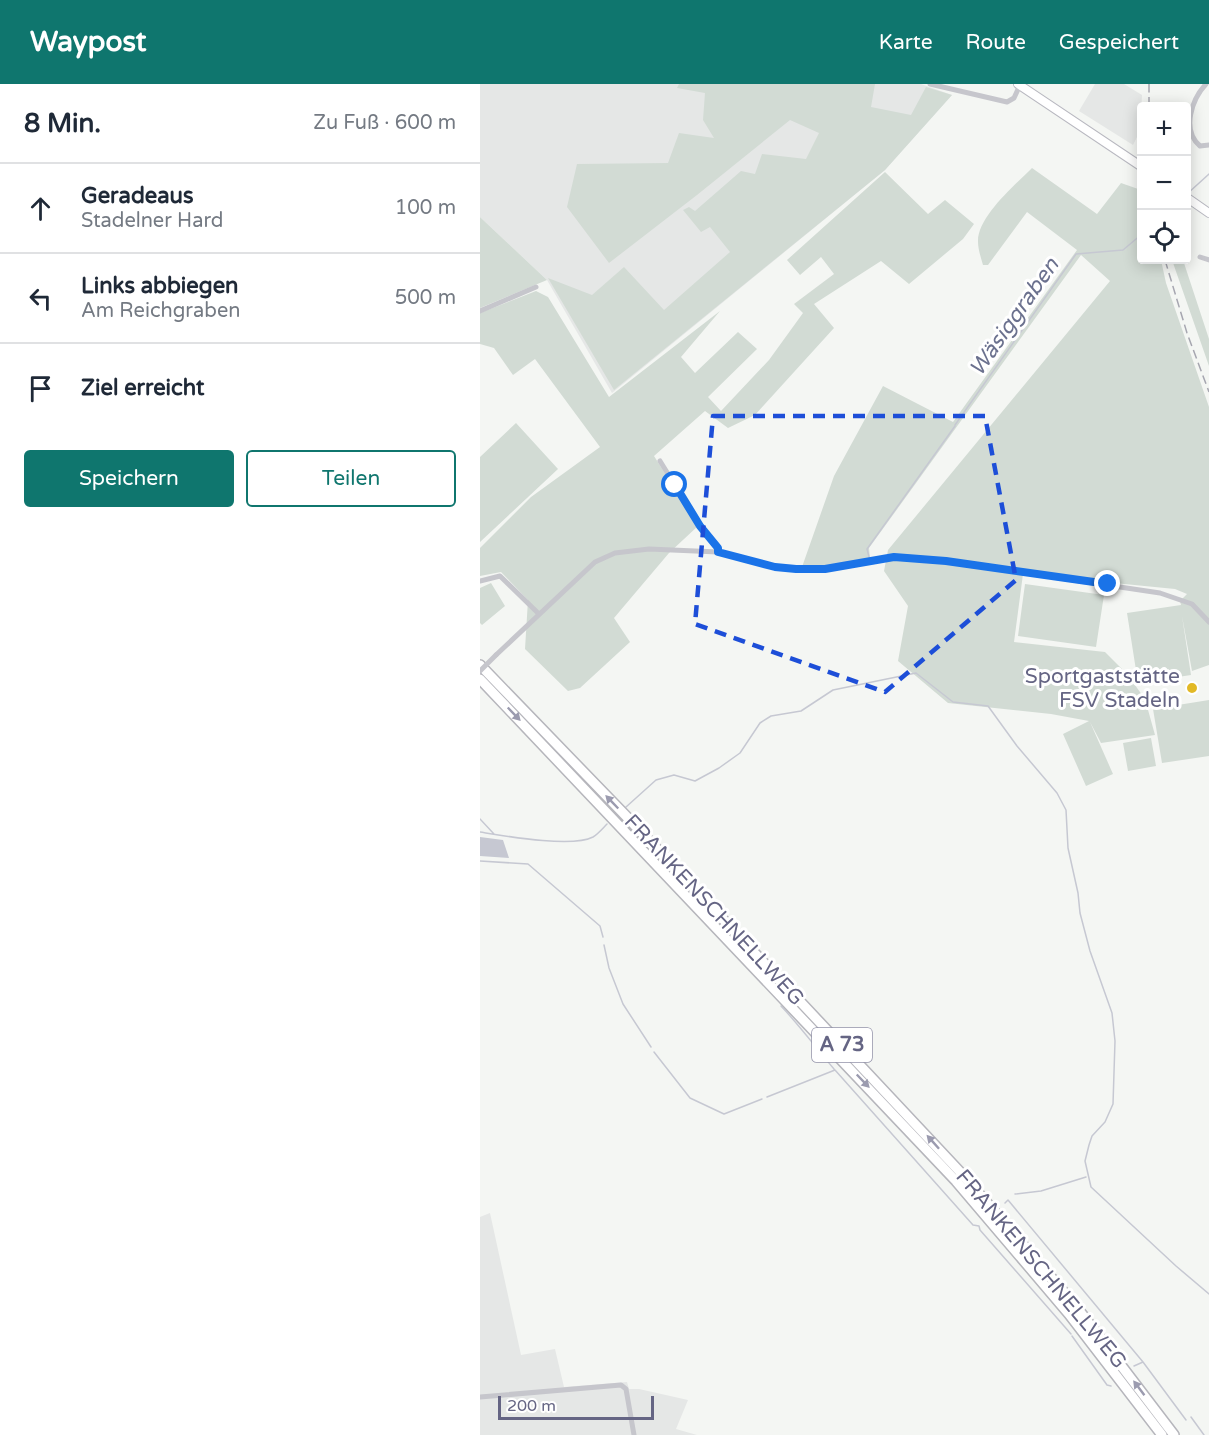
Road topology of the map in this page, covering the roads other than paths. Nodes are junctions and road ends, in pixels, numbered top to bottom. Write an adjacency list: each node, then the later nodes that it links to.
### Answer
1 (930, 84): 3 (street)
2 (1206, 84): 5 (street)
3 (1019, 85): 4 (main road)
4 (1030, 88): 6 (main road)
5 (1209, 145)
6 (1137, 163)
7 (1191, 200): 8 (main road)
8 (1209, 213)
9 (1200, 257): 10 (street)
10 (1209, 260)
11 (536, 287): 12 (street)
12 (480, 311)
13 (660, 461): 14 (street)
14 (718, 552): 16 (street); 17 (street)
15 (480, 581): 16 (street)
16 (539, 614): 19 (street, bridge)
17 (1209, 622)
18 (480, 665): 26 (highway, FRANKENSCHNELLWEG / A 73, one-way to 18)
19 (480, 671)
20 (480, 679): 22 (highway, FRANKENSCHNELLWEG / A 73, one-way to 22)
21 (480, 1397): 23 (street)
22 (1149, 1416): 24 (highway); 25 (highway, FRANKENSCHNELLWEG / A 73)
23 (634, 1435)
24 (1158, 1435)
25 (1162, 1435)
26 (1174, 1435)

